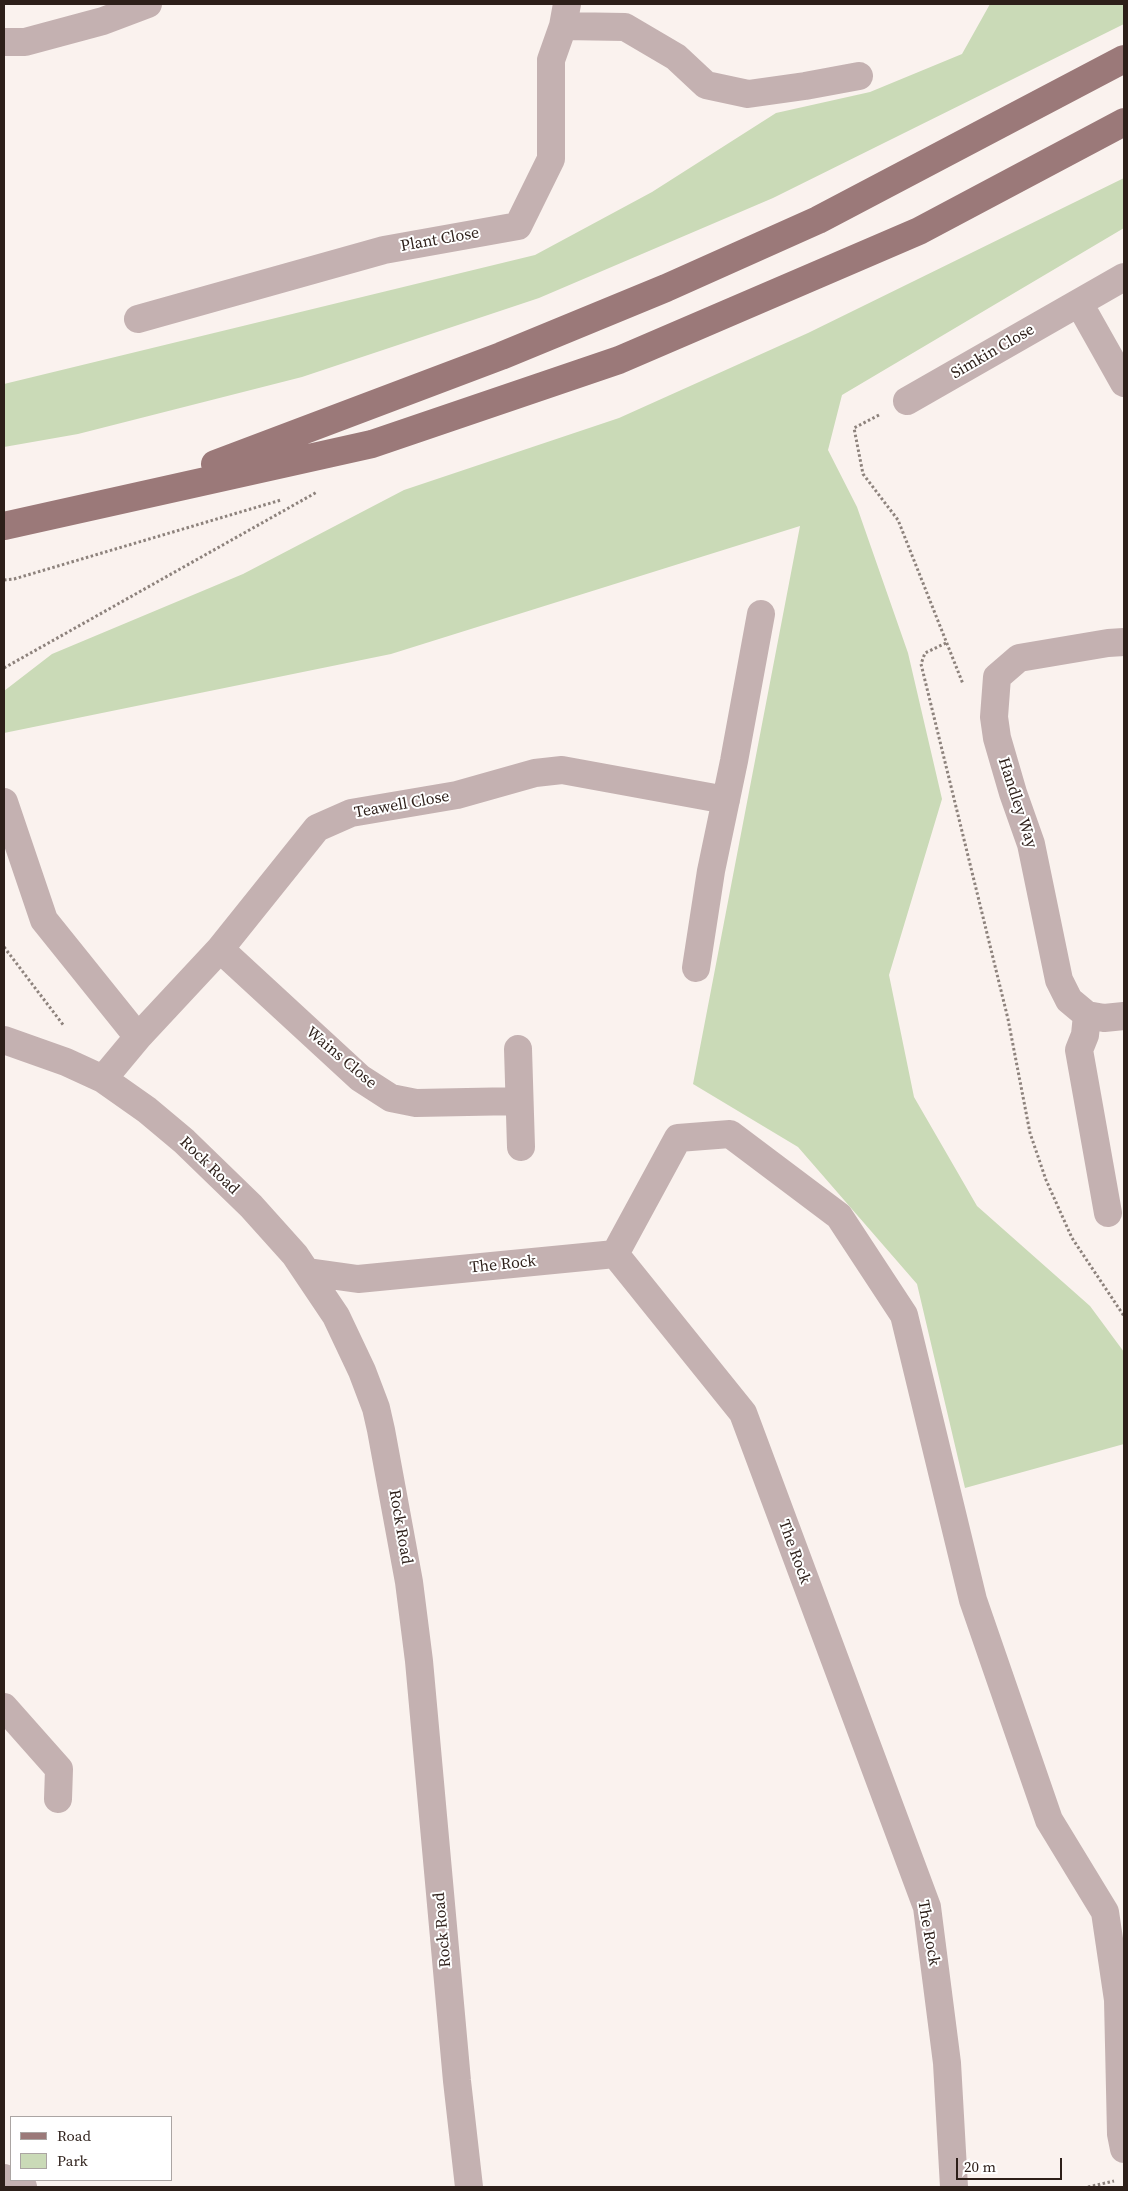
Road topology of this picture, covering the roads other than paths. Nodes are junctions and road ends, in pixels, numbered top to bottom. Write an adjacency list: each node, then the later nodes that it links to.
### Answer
1 (148, 4): 3 (street)
2 (565, 15): 5 (street); 9 (street, Plant Close)
3 (4, 42)
4 (1124, 59): 12 (main road)
5 (858, 76)
6 (1124, 122): 12 (main road)
7 (1124, 277): 8 (street, Simkin Close)
8 (1079, 303): 10 (street); 11 (street, Simkin Close)
9 (138, 319)
10 (1124, 383)
11 (907, 401)
12 (124, 498): 13 (main road)
13 (4, 526)
14 (761, 614): 16 (street)
15 (1124, 642): 20 (street, Handley Way)
16 (726, 800): 18 (street, Teawell Close); 19 (street)
17 (4, 802): 22 (street)
18 (220, 949): 22 (street, Teawell Close); 26 (street, Wains Close)
19 (696, 968)
20 (1087, 1015): 21 (street); 28 (street)
21 (1124, 1016)
22 (138, 1037): 25 (street, Teawell Close)
23 (4, 1040): 25 (street, Rock Road)
24 (518, 1049): 26 (street)
25 (103, 1080): 30 (street, Rock Road)
26 (519, 1101): 27 (street)
27 (521, 1147)
28 (1108, 1213)
29 (614, 1254): 30 (street, The Rock); 33 (street); 37 (street, The Rock)
30 (308, 1272): 36 (street, Rock Road)
31 (4, 1707): 32 (street)
32 (58, 1798)
33 (1124, 2149)
34 (10, 2181): 35 (street)
35 (23, 2187)
36 (469, 2187)
37 (954, 2187)

